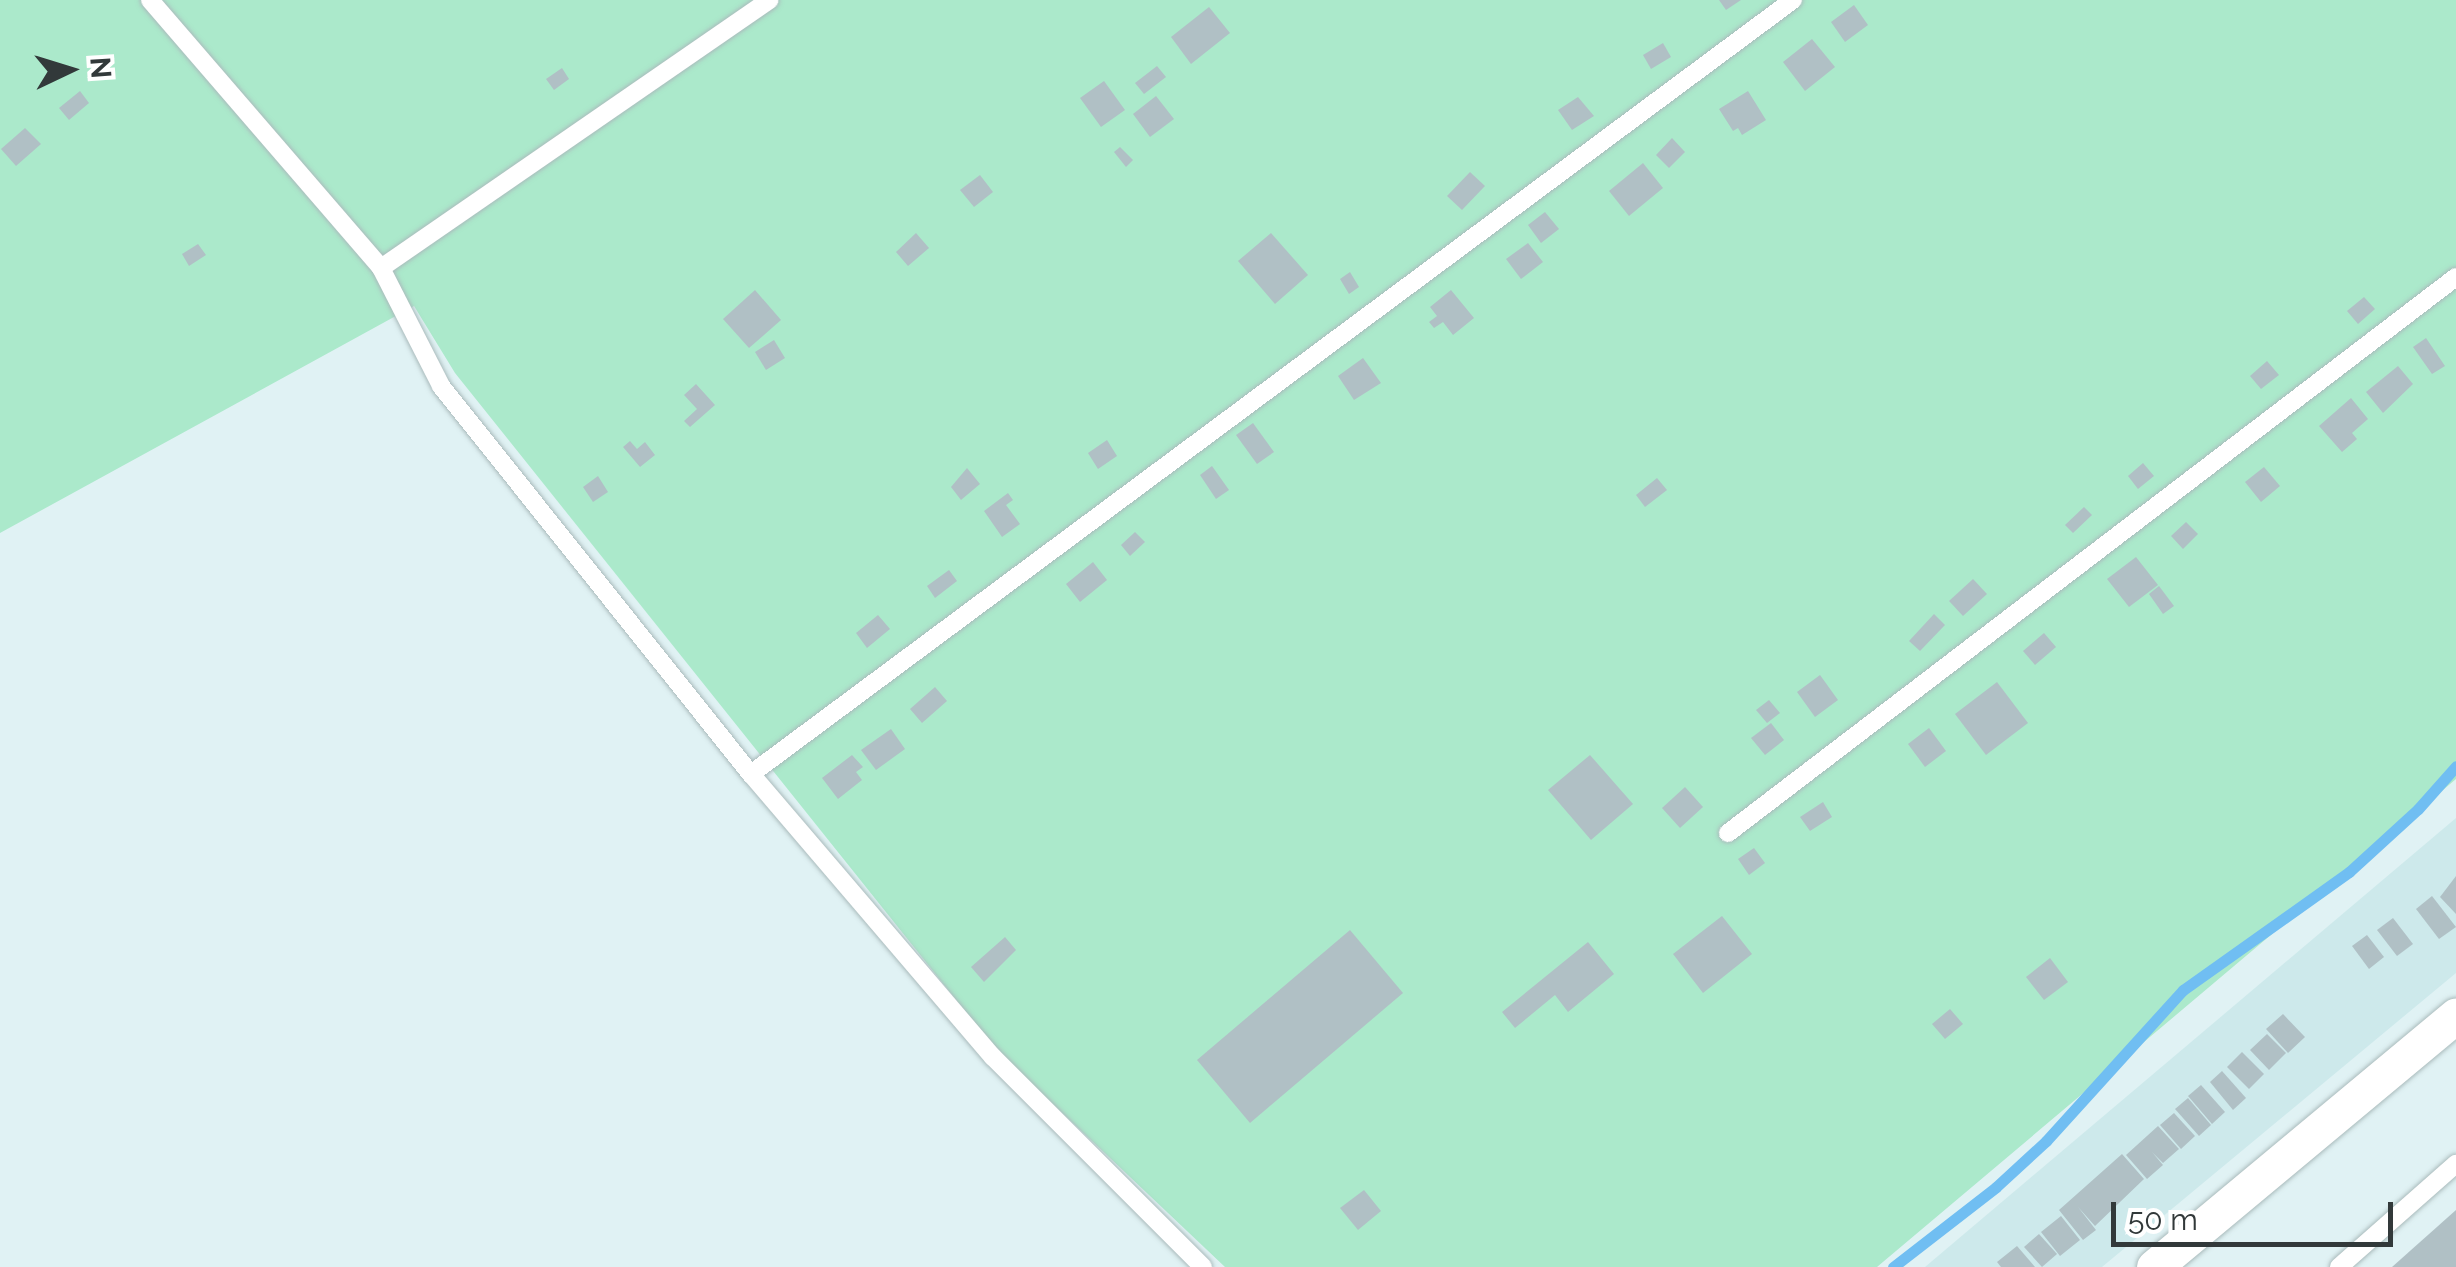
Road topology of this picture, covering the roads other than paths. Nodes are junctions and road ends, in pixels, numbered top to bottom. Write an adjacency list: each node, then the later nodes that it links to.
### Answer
1 (150, 0): 4 (lane)
2 (768, 0): 4 (lane)
3 (1792, 0): 6 (lane)
4 (381, 268): 6 (lane)
5 (2456, 277): 7 (lane)
6 (750, 774): 10 (lane)
7 (1728, 832)
8 (2456, 1016): 11 (street)
9 (2456, 1164): 12 (lane)
10 (1203, 1267)
11 (2154, 1267)
12 (2339, 1267)

